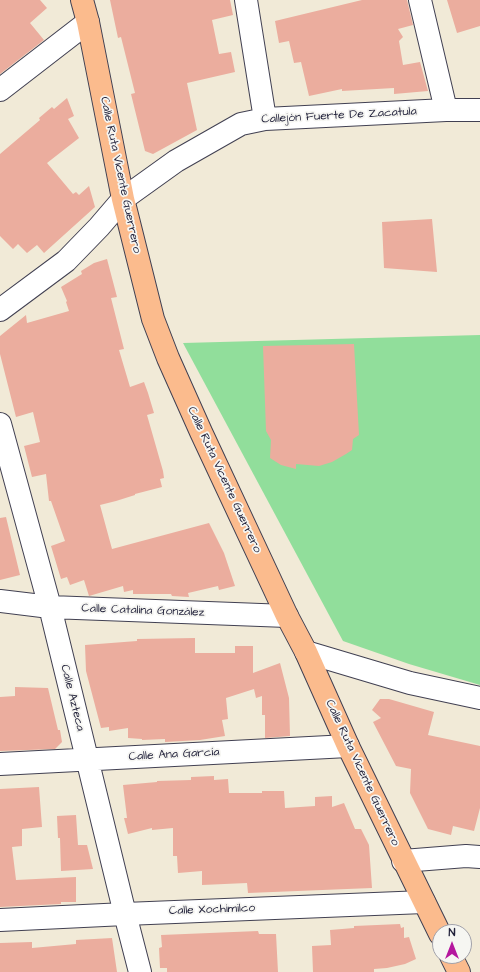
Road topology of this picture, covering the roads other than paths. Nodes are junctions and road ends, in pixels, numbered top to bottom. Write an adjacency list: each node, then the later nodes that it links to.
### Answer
1 (82, 0): 4 (main road, Calle Ruta Vicente Guerrero)
2 (246, 0): 8 (street)
3 (420, 0): 6 (street)
4 (88, 22): 5 (street); 9 (main road, Calle Ruta Vicente Guerrero)
5 (0, 90)
6 (446, 110): 7 (street, Callejón Fuerte De Zacatula); 8 (street, Callejón Fuerte De Zacatula)
7 (480, 110)
8 (265, 119): 9 (street, Callejón Fuerte De Zacatula)
9 (123, 199): 10 (street, Callejón Fuerte De Zacatula); 14 (main road, Calle Ruta Vicente Guerrero)
10 (0, 310)
11 (0, 424): 13 (street, Calle Azteca)
12 (0, 601): 13 (street, Calle Catalina González)
13 (50, 607): 14 (street, Calle Catalina González); 18 (street, Calle Azteca)
14 (287, 616): 15 (main road, Calle Ruta Vicente Guerrero)
15 (306, 652): 16 (street); 17 (main road, Calle Ruta Vicente Guerrero)
16 (480, 698)
17 (348, 746): 18 (street, Calle Ana García); 21 (main road, Calle Ruta Vicente Guerrero)
18 (87, 759): 19 (street, Calle Ana García); 23 (street, Calle Azteca)
19 (0, 764)
20 (480, 857): 21 (street)
21 (403, 860): 22 (main road, Calle Ruta Vicente Guerrero)
22 (424, 902): 23 (street, Calle Xochimilco); 25 (main road, Calle Ruta Vicente Guerrero)
23 (125, 914): 24 (street, Calle Xochimilco); 26 (street, Calle Azteca)
24 (0, 920)
25 (435, 924)
26 (140, 972)

